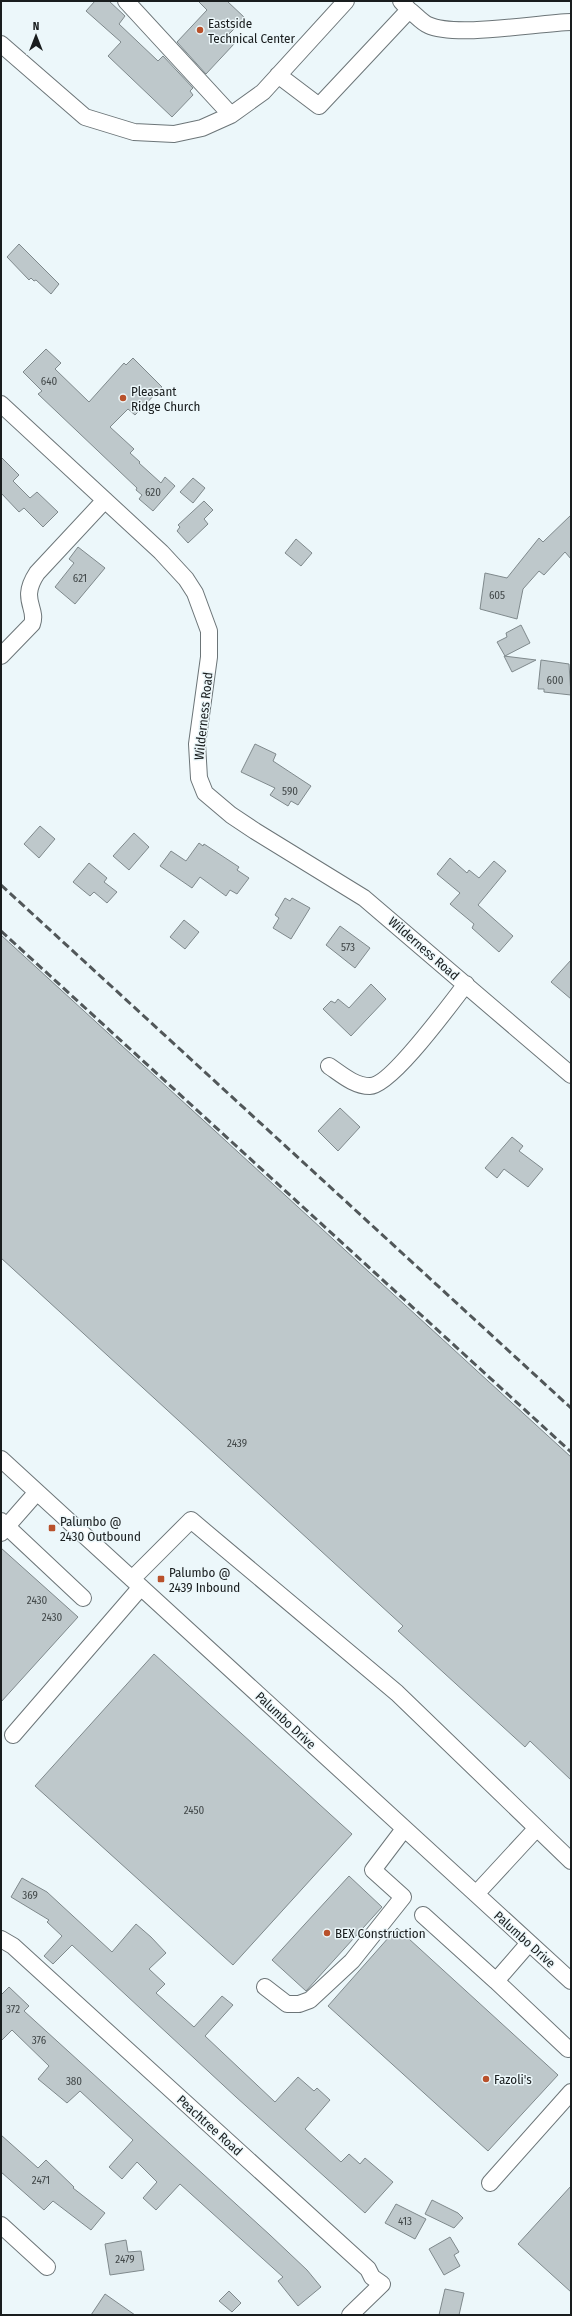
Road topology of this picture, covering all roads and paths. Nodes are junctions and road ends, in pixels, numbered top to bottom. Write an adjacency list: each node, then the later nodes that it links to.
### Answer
1 (126, 1): 7 (street)
2 (346, 1): 6 (street)
3 (405, 5): 4 (street); 6 (street)
4 (571, 22)
5 (1, 44): 7 (street)
6 (278, 75): 7 (street)
7 (231, 115)
8 (1, 404): 9 (street, Wilderness Road)
9 (104, 500): 10 (street); 11 (street, Wilderness Road)
10 (1, 656)
11 (466, 984): 12 (street); 13 (street, Wilderness Road)
12 (329, 1066)
13 (571, 1075)
14 (1, 1459): 15 (street, Palumbo Drive)
15 (37, 1492): 16 (street); 17 (street, Palumbo Drive)
16 (3, 1527): 18 (street)
17 (137, 1583): 19 (street); 20 (street, Palumbo Drive); 21 (street)
18 (83, 1598)
19 (13, 1735)
20 (404, 1829): 23 (street, Palumbo Drive); 29 (street)
21 (536, 1829): 22 (street); 23 (street)
22 (571, 1861)
23 (476, 1894): 26 (street, Palumbo Drive)
24 (423, 1916): 27 (street)
25 (1, 1940): 35 (street, Peachtree Road)
26 (529, 1943): 27 (street); 28 (street, Palumbo Drive)
27 (496, 1981): 30 (street)
28 (571, 1981)
29 (266, 1987)
30 (568, 2049)
31 (571, 2092): 32 (street)
32 (490, 2183)
33 (1, 2225): 34 (street)
34 (47, 2267)
35 (350, 2315)

